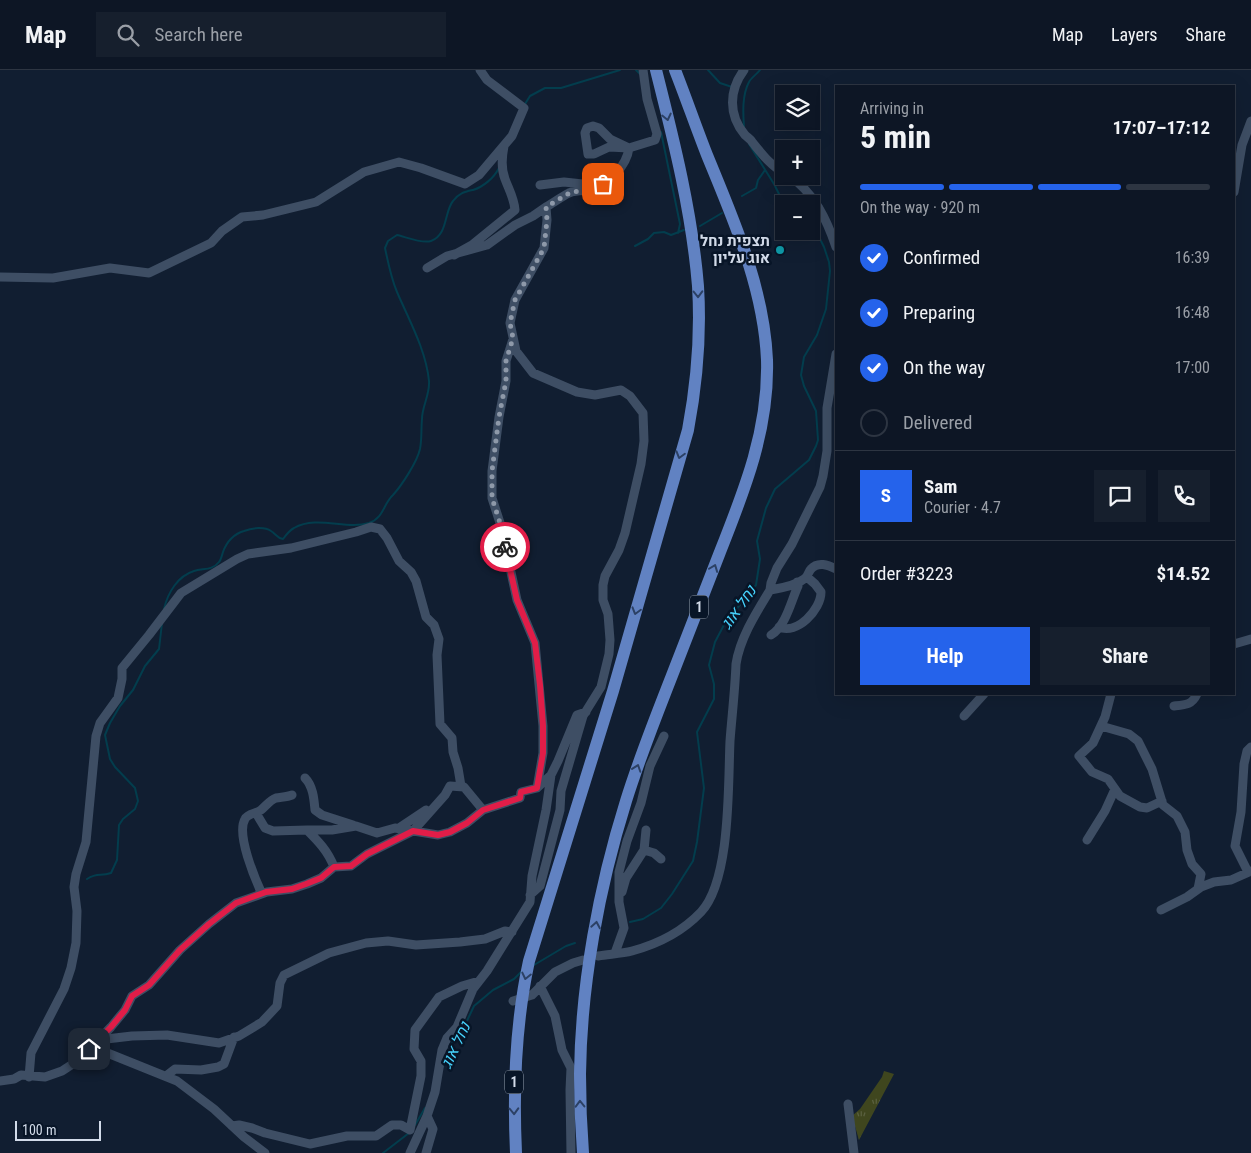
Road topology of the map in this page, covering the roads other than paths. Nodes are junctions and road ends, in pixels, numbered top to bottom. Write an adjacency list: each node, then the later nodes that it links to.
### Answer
1 (480, 70): 7 (street)
2 (643, 70): 8 (street)
3 (656, 70): 71 (highway, 1, one-way to 71)
4 (675, 70): 86 (highway, 1, one-way to 4)
5 (744, 70): 9 (street)
6 (1251, 121): 13 (street)
7 (504, 146): 16 (street); 18 (street)
8 (628, 148): 8 (street); 10 (street)
9 (775, 165)
10 (603, 184): 11 (street); 14 (street)
11 (540, 185)
12 (800, 185): 15 (street)
13 (1235, 186)
14 (546, 207): 16 (street); 19 (street)
15 (835, 246)
16 (454, 255): 17 (street)
17 (427, 268)
18 (0, 277)
19 (513, 338): 33 (street); 41 (street)
20 (835, 360): 24 (street)
21 (835, 569): 22 (street)
22 (807, 577): 23 (street); 25 (street)
23 (797, 582): 24 (street); 25 (street)
24 (770, 590): 66 (street)
25 (779, 627): 26 (street)
26 (771, 636)
27 (1251, 639): 28 (street)
28 (1235, 644)
29 (983, 695): 34 (street)
30 (1110, 695): 35 (street)
31 (1197, 695): 32 (street)
32 (1174, 706)
33 (586, 712): 38 (street); 62 (street)
34 (964, 716)
35 (1101, 726): 42 (street); 46 (street)
36 (664, 736): 63 (street)
37 (1251, 747): 59 (street)
38 (550, 775): 41 (street); 62 (street)
39 (305, 778): 44 (street)
40 (460, 786): 47 (street); 48 (street); 76 (street)
41 (537, 788): 48 (street)
42 (1115, 789): 46 (street); 55 (street)
43 (323, 792): 44 (street)
44 (313, 794): 50 (street)
45 (292, 795): 49 (street)
46 (1162, 800): 60 (street)
47 (436, 804): 51 (street); 54 (street)
48 (483, 810): 54 (street)
49 (256, 813): 52 (street); 61 (street)
50 (356, 826): 51 (street); 52 (street)
51 (399, 828): 54 (street)
52 (307, 830): 58 (street)
53 (646, 830): 56 (street)
54 (413, 831): 58 (street)
55 (1087, 840)
56 (644, 850): 57 (street); 63 (street)
57 (661, 859)
58 (334, 867): 61 (street)
59 (1250, 871): 60 (street)
60 (1198, 889): 64 (street)
61 (262, 894): 73 (street)
62 (530, 896): 65 (street)
63 (619, 902): 66 (street)
64 (1161, 910)
65 (512, 932): 69 (street); 72 (street)
66 (616, 953): 67 (street)
67 (598, 956)
68 (583, 960): 70 (street)
69 (479, 981): 79 (street); 80 (street)
70 (540, 986): 71 (street); 85 (street)
71 (516, 1006): 84 (highway, 1, one-way to 84)
72 (234, 1037): 73 (street); 75 (street)
73 (98, 1040): 74 (street)
74 (81, 1058): 75 (street); 76 (street)
75 (166, 1076): 80 (street)
76 (29, 1077): 77 (street)
77 (0, 1081)
78 (848, 1104): 87 (street)
79 (427, 1116): 82 (street); 83 (street)
80 (232, 1126): 81 (street)
81 (265, 1153)
82 (410, 1153)
83 (426, 1153)
84 (516, 1153)
85 (571, 1153)
86 (583, 1153)
87 (854, 1153)

